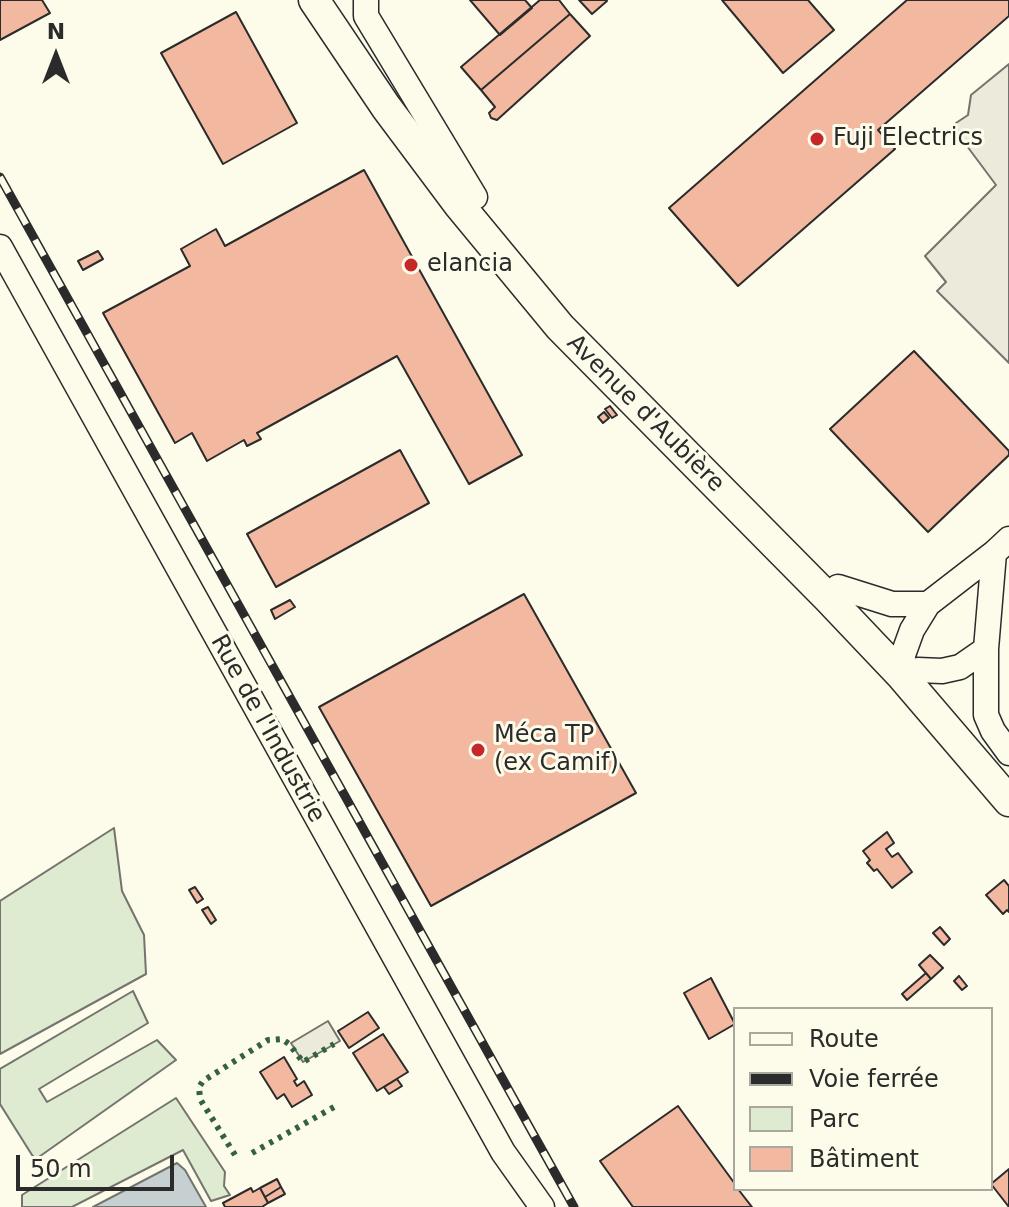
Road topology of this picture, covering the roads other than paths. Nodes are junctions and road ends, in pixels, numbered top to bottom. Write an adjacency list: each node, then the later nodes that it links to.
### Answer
1 (314, 0): 10 (main road, Avenue d'Aubière)
2 (335, 0): 4 (main road, Avenue d'Aubière)
3 (366, 0): 4 (street, Avenue d'Aubière)
4 (475, 197): 7 (main road, Avenue d'Aubière)
5 (0, 247): 14 (street, Rue de l'Industrie)
6 (1001, 546): 8 (street); 9 (street)
7 (838, 587): 8 (street); 10 (main road, Avenue d'Aubière)
8 (928, 604): 10 (street)
9 (986, 649): 10 (street); 11 (street)
10 (908, 667): 12 (main road, Avenue d'Aubière); 13 (main road, Avenue d'Aubière)
11 (1009, 753)
12 (1009, 772)
13 (1009, 801)
14 (542, 1207)

